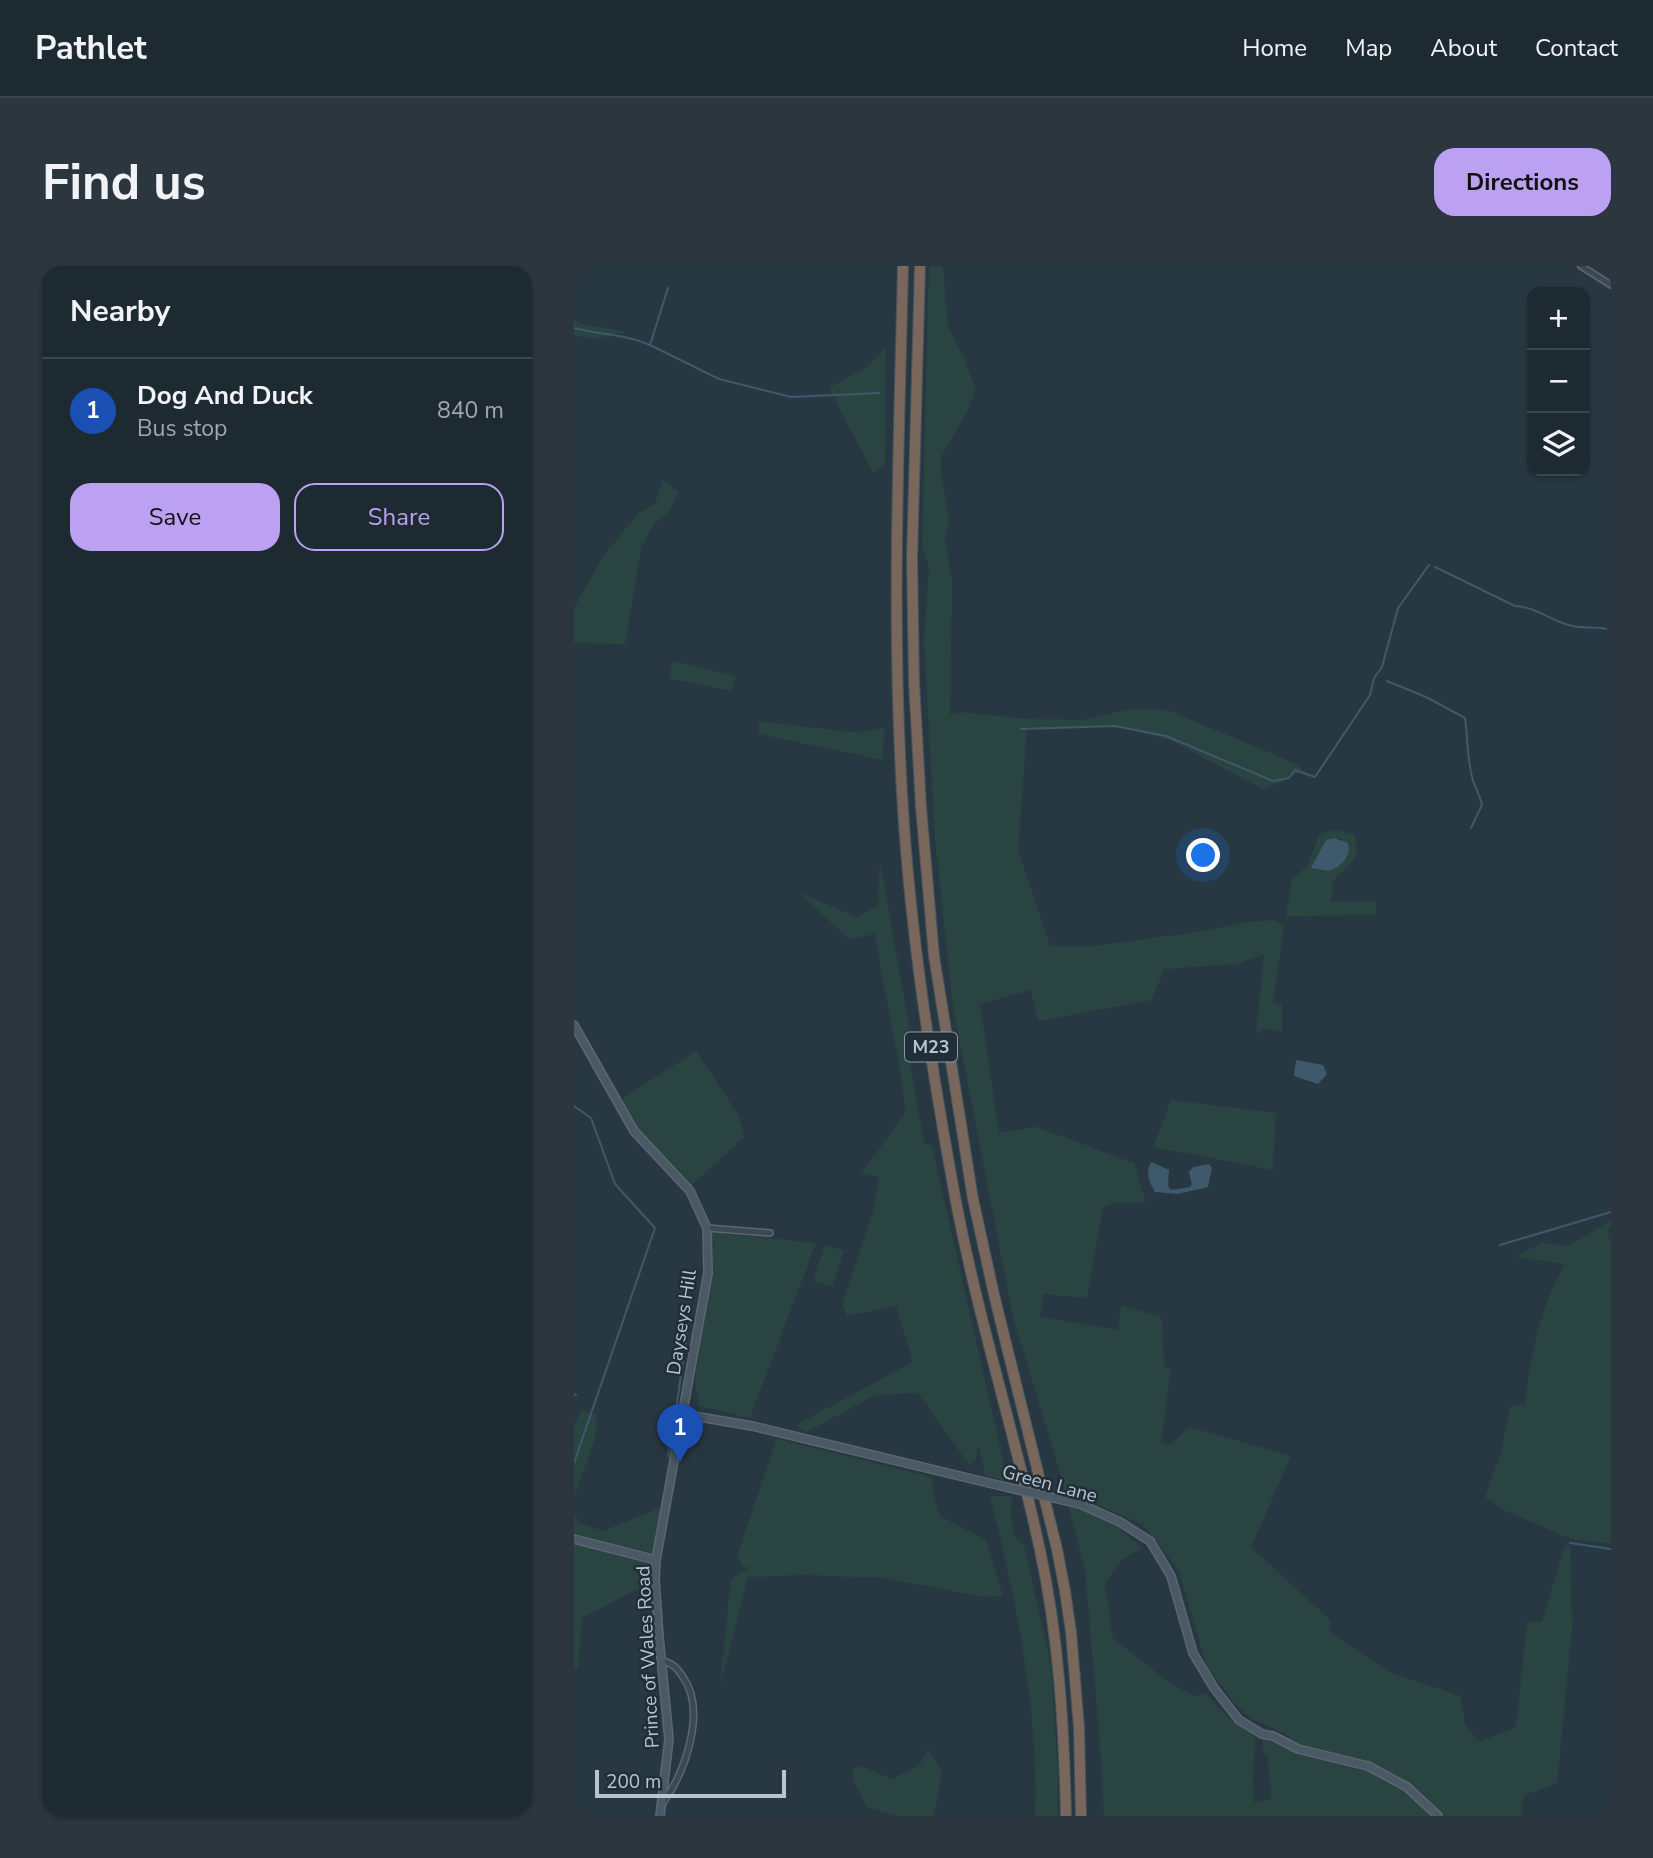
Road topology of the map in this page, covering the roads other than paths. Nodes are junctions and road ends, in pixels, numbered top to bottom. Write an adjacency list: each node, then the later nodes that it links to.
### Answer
1 (903, 266): 14 (highway, M23)
2 (920, 266): 15 (highway, M23)
3 (1581, 266): 4 (street)
4 (1611, 285)
5 (574, 1025): 6 (street, Dayseys Hill)
6 (706, 1228): 7 (street); 8 (street, Dayseys Hill)
7 (770, 1233)
8 (682, 1414): 10 (street, Prince of Wales Road); 16 (street, Green Lane, bridge)
9 (574, 1539): 10 (street)
10 (656, 1560): 11 (street, Prince of Wales Road)
11 (662, 1661): 12 (street, Prince of Wales Road); 12 (street)
12 (663, 1803): 13 (street, Prince of Wales Road)
13 (660, 1816)
14 (1066, 1816)
15 (1081, 1816)
16 (1438, 1816)

